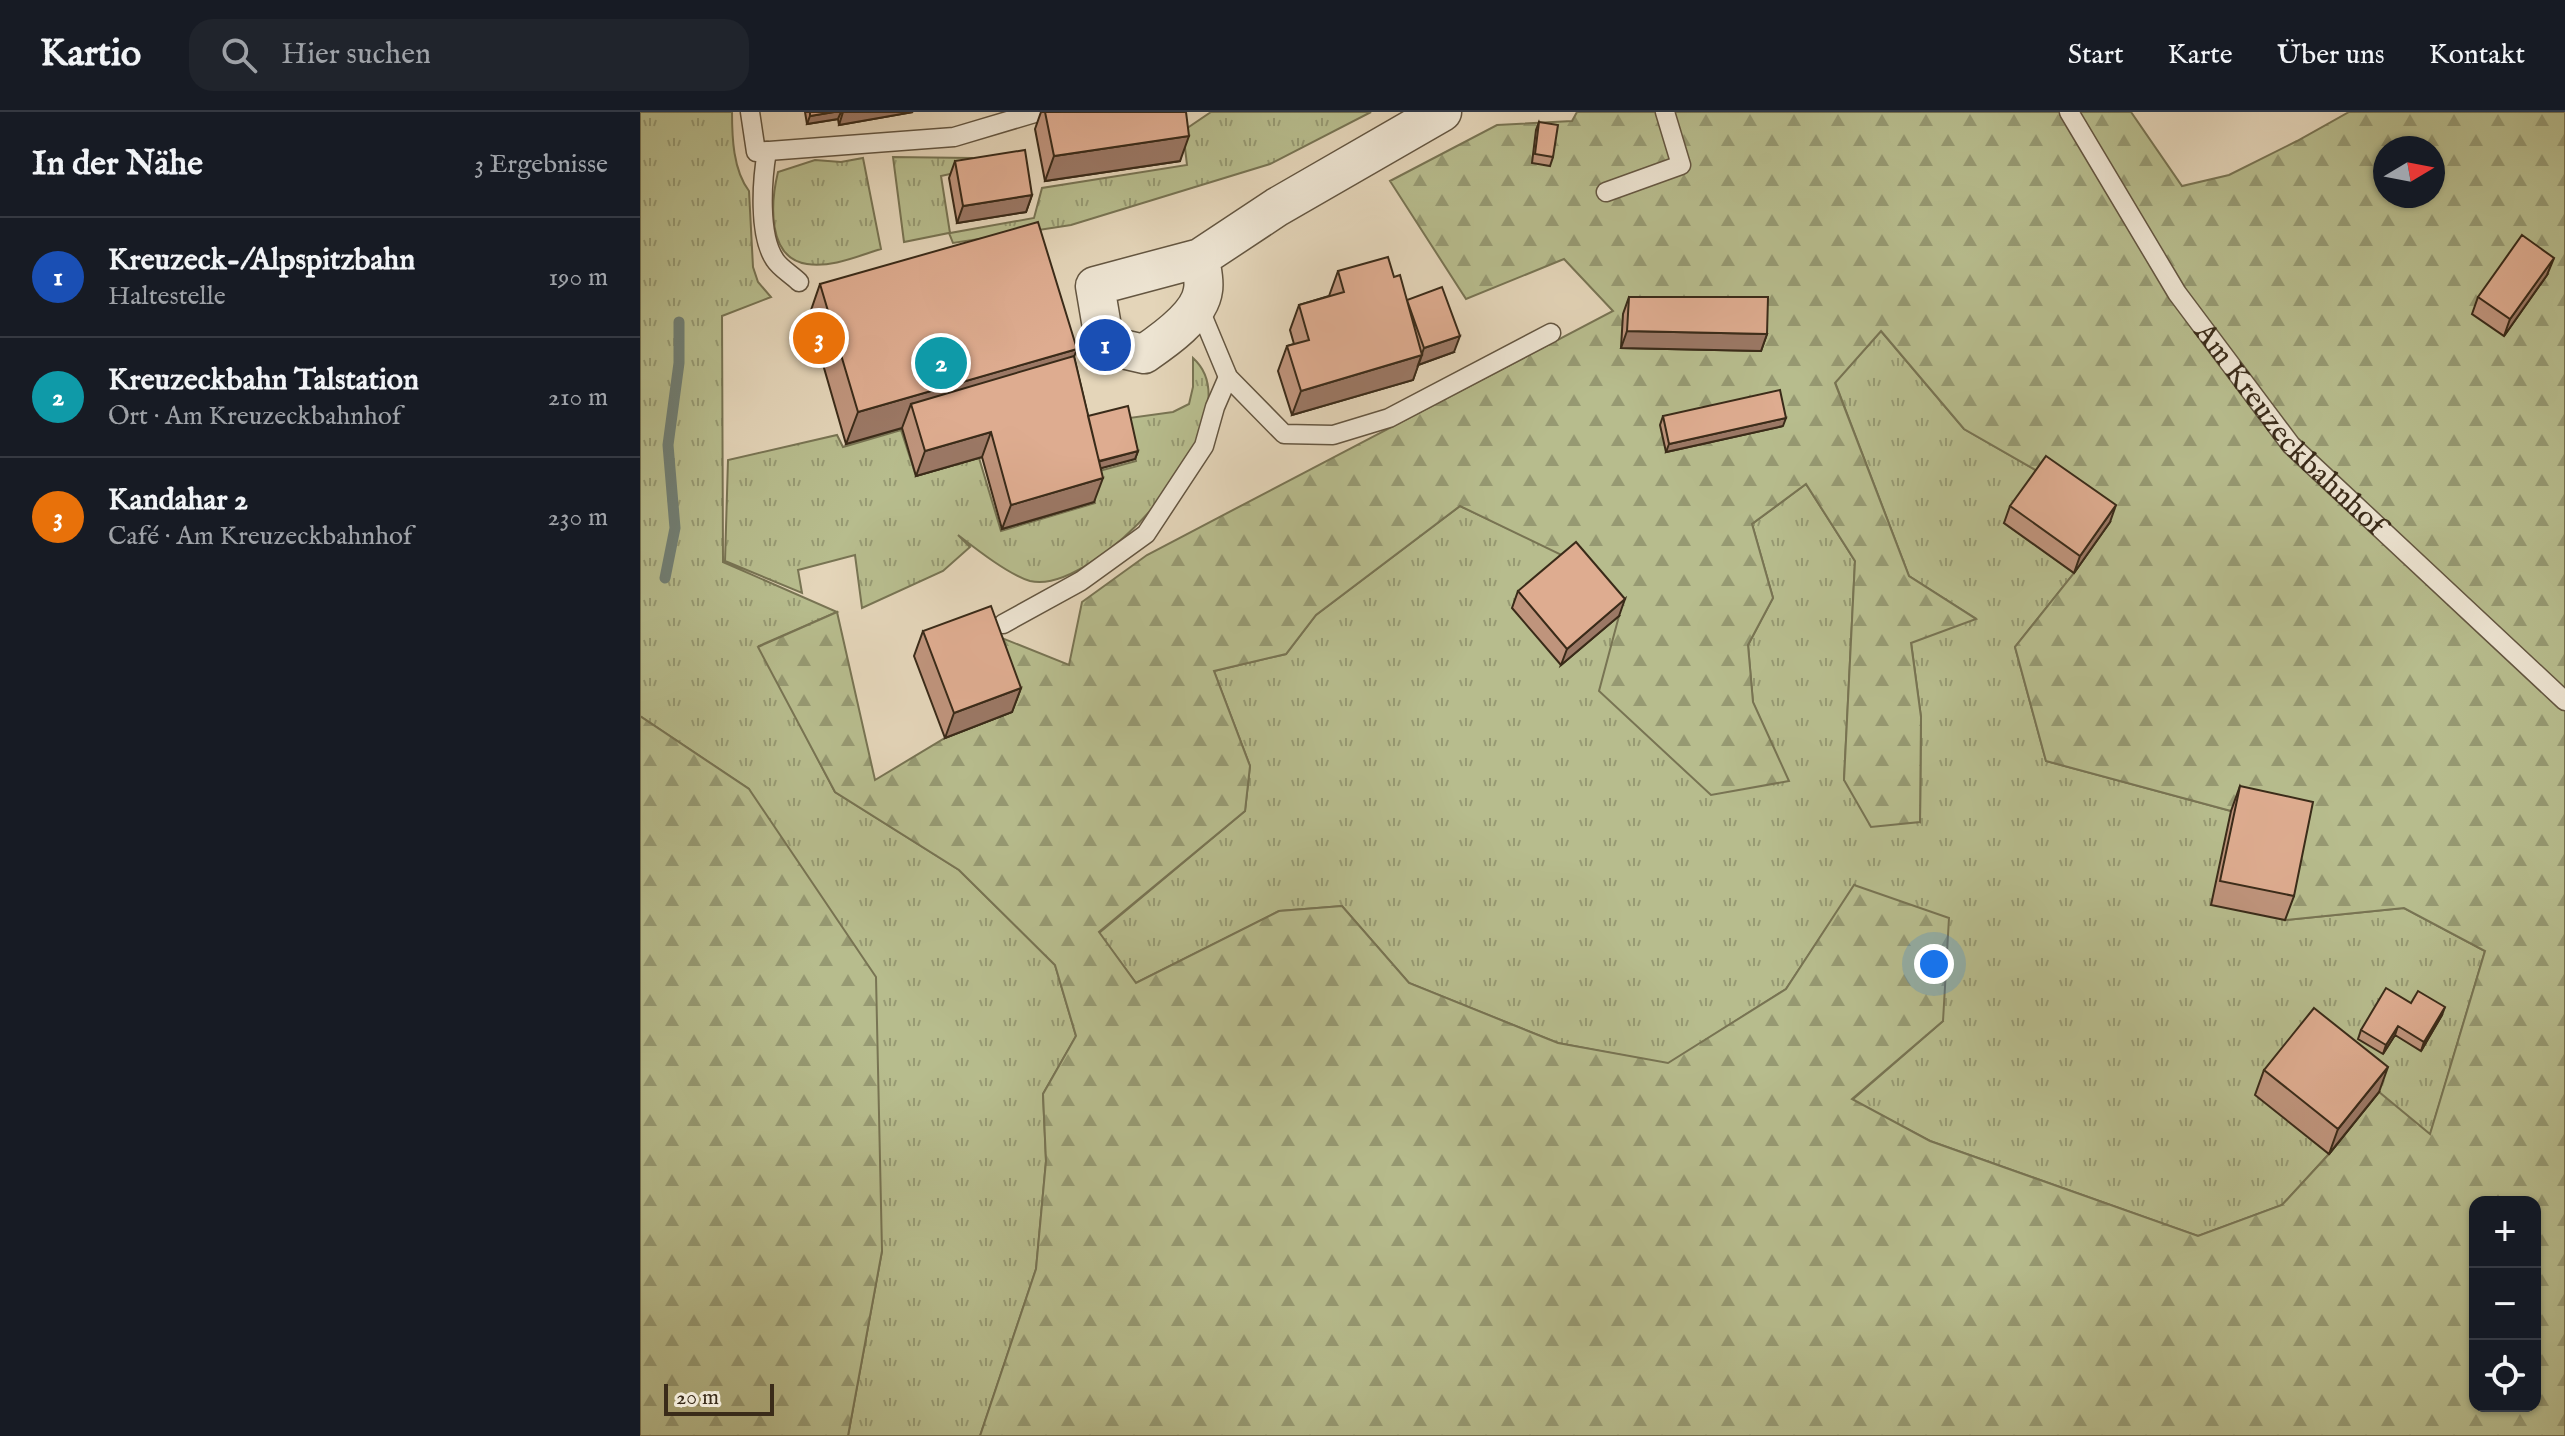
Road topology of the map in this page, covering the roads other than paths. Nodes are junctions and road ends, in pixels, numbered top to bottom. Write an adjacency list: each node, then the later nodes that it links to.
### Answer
1 (750, 112): 6 (lane)
2 (1038, 112): 6 (lane)
3 (1442, 112): 8 (street)
4 (1665, 112): 7 (lane)
5 (2069, 112): 14 (lane, Am Kreuzeckbahnhof)
6 (767, 151): 9 (lane)
7 (1606, 192)
8 (1200, 258): 10 (street); 10 (street)
9 (799, 282)
10 (1198, 305): 12 (lane)
11 (1551, 333): 12 (lane)
12 (1228, 377): 13 (lane)
13 (1003, 624)
14 (2565, 701)

